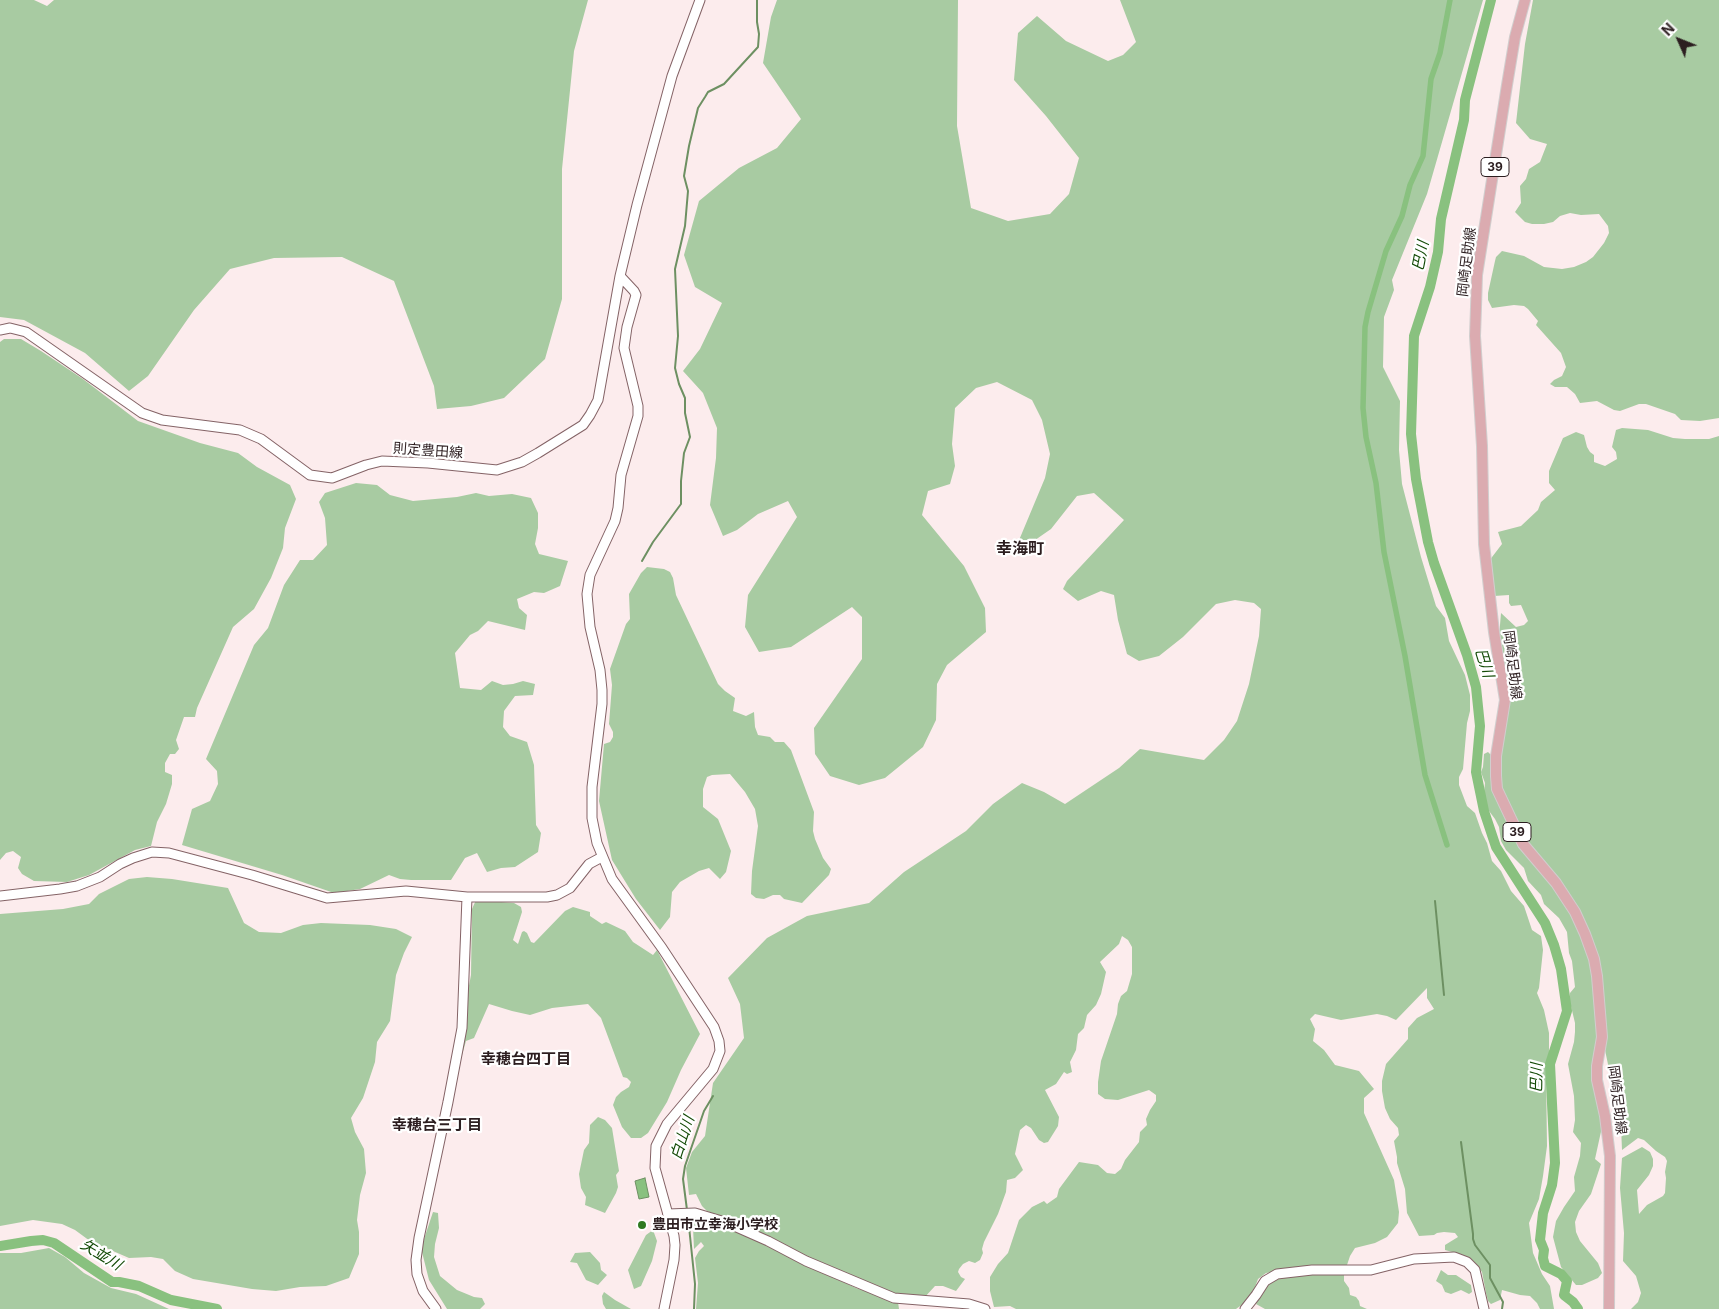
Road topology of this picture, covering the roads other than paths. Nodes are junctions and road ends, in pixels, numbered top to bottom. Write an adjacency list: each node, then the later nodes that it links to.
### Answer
1 (700, 0): 3 (main road, 則定豊田線)
2 (1525, 0): 14 (main road, 岡崎足助線 / 39)
3 (620, 276): 4 (main road, 則定豊田線); 5 (main road)
4 (0, 330)
5 (602, 857): 7 (main road); 8 (main road)
6 (0, 896): 7 (main road)
7 (467, 897): 9 (main road)
8 (668, 1214): 10 (main road); 11 (main road)
9 (436, 1309)
10 (664, 1309)
11 (985, 1309)
12 (1245, 1309): 13 (main road)
13 (1484, 1309)
14 (1609, 1309)

